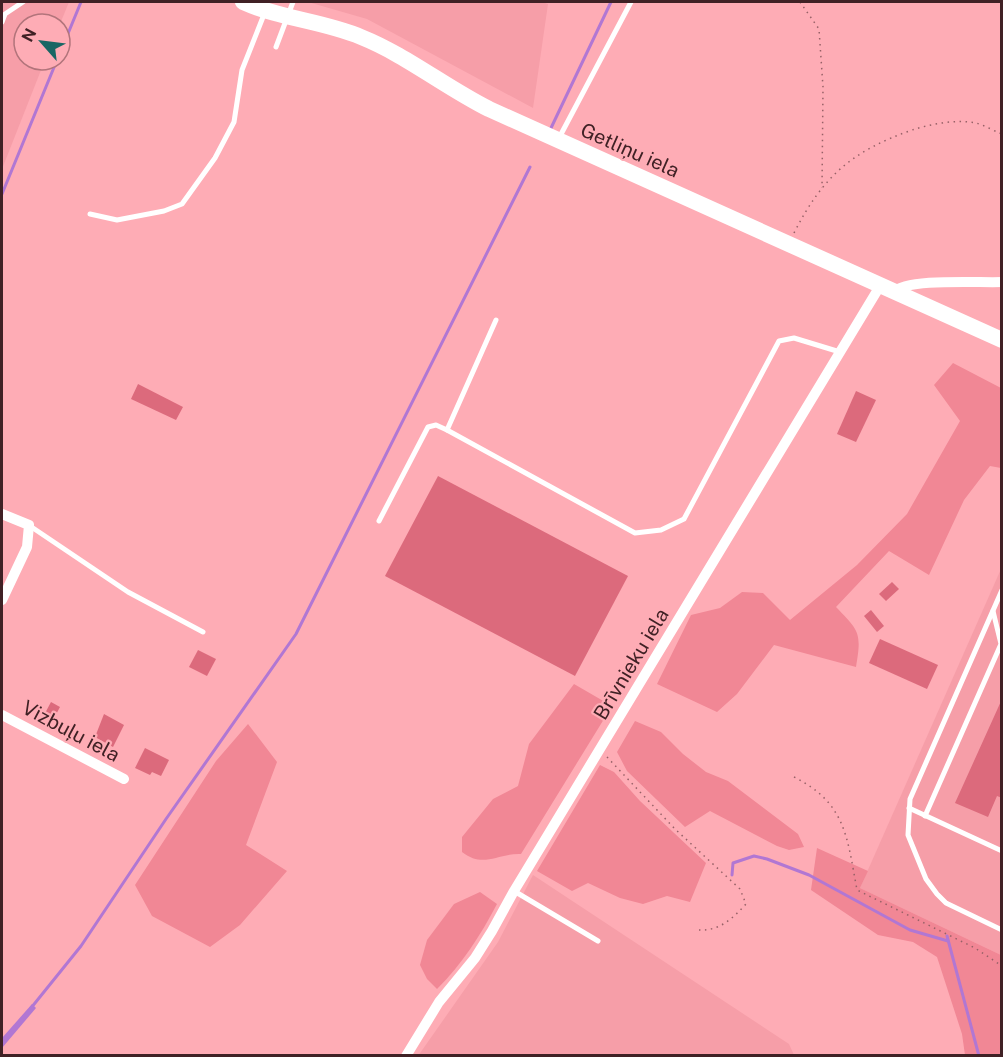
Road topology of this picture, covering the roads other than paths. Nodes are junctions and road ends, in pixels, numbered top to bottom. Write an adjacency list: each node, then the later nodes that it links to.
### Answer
1 (23, 2): 6 (lane)
2 (243, 2): 5 (street, Getliņu iela)
3 (631, 2): 8 (lane)
4 (291, 10): 5 (street, Getliņu iela); 7 (lane); 8 (street, Getliņu iela)
5 (265, 11): 9 (lane)
6 (2, 22)
7 (276, 47)
8 (558, 141): 11 (street, Getliņu iela)
9 (90, 214)
10 (1002, 282): 11 (street)
11 (887, 289): 13 (street, Getliņu iela); 14 (street, Brīvnieku iela)
12 (496, 320): 15 (lane)
13 (1002, 340)
14 (840, 352): 15 (lane); 28 (street, Brīvnieku iela)
15 (447, 430): 17 (lane)
16 (2, 514): 18 (street)
17 (379, 521)
18 (29, 525): 20 (street); 22 (lane)
19 (1002, 590): 21 (lane)
20 (2, 600)
21 (993, 610): 25 (lane); 26 (lane)
22 (203, 632)
23 (2, 715): 24 (street, Vizbuļu iela)
24 (124, 779)
25 (909, 808): 26 (lane); 29 (lane)
26 (925, 816): 27 (lane)
27 (1002, 851)
28 (514, 891): 30 (lane); 31 (street, Brīvnieku iela)
29 (1002, 930)
30 (598, 941)
31 (406, 1056)

